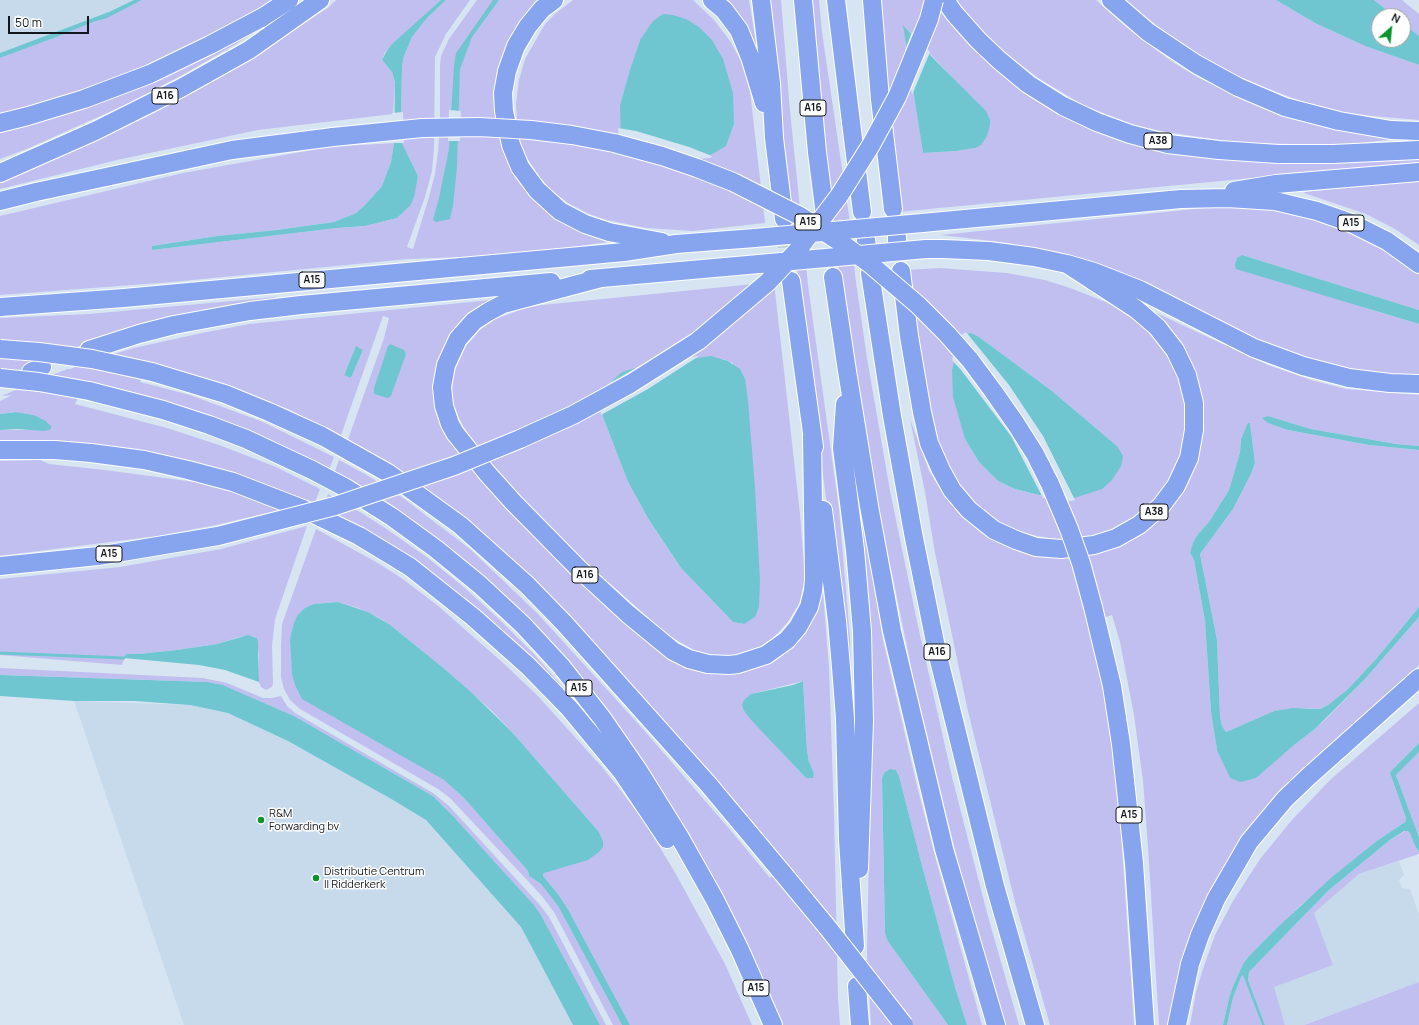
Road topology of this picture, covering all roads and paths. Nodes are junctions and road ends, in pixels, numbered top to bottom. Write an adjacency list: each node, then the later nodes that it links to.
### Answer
1 (289, 0): 13 (highway, A16)
2 (320, 0): 19 (highway, A16)
3 (554, 0): 26 (highway, A15)
4 (712, 0): 16 (highway)
5 (761, 0): 16 (highway)
6 (803, 0): 23 (highway, A16)
7 (836, 0): 14 (highway)
8 (847, 0): 14 (highway)
9 (872, 0): 22 (highway)
10 (934, 0): 42 (highway, A15, bridge)
11 (945, 0): 17 (highway, A38)
12 (1111, 0): 15 (highway)
13 (0, 123)
14 (851, 123): 25 (highway)
15 (1419, 131)
16 (774, 138): 24 (highway)
17 (1419, 150)
18 (1419, 172): 20 (highway)
19 (0, 174)
20 (1181, 199): 25 (highway, bridge); 28 (highway, A15)
21 (0, 201): 53 (highway, A15, bridge)
22 (893, 209)
23 (825, 215)
24 (784, 219)
25 (864, 236): 26 (highway, A15, bridge); 27 (highway, A38, bridge); 32 (highway, A15, bridge)
26 (676, 244): 34 (highway, A15)
27 (1067, 264): 29 (highway, A38); 39 (highway, A38)
28 (1419, 264)
29 (901, 270)
30 (870, 273): 52 (highway, A16)
31 (833, 277): 37 (highway, A16)
32 (601, 278): 36 (highway, A15); 40 (highway, A16)
33 (791, 281): 40 (highway, A16)
34 (0, 307)
35 (0, 350): 50 (highway, bridge)
36 (89, 350)
37 (847, 371): 40 (highway, A16); 51 (highway, A16)
38 (0, 378): 46 (highway, A15, bridge)
39 (1419, 384)
40 (812, 436)
41 (0, 450): 46 (highway, A15)
42 (0, 566)
43 (1419, 678): 45 (highway)
44 (1419, 690): 45 (highway)
45 (1346, 743): 54 (highway)
46 (740, 950): 48 (highway, A15)
47 (857, 986): 49 (highway)
48 (773, 1025)
49 (860, 1025)
50 (904, 1025)
51 (996, 1025)
52 (1035, 1025)
53 (1145, 1025)
54 (1177, 1025)

